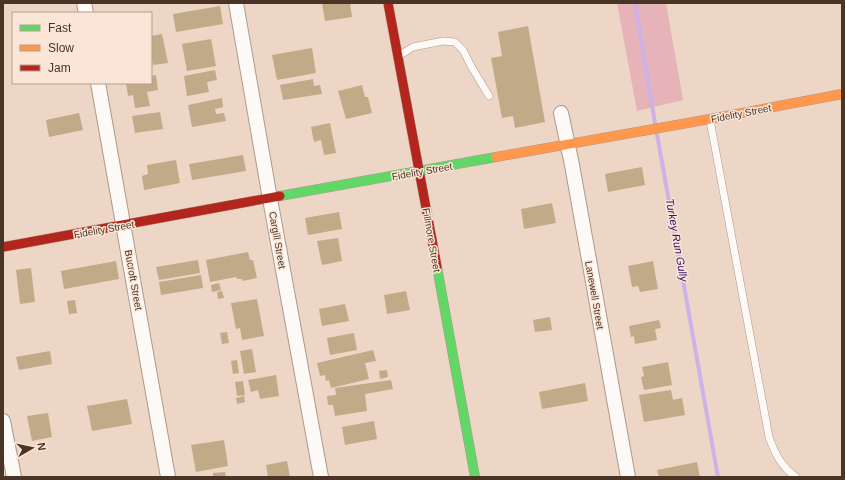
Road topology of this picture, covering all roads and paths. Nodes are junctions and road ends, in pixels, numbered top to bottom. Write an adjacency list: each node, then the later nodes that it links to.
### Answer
1 (236, 3): 11 (street, Cargill Street)
2 (388, 3): 3 (main road, Fillmore Street)
3 (398, 57): 6 (lane); 10 (main road, Fillmore Street)
4 (98, 84): 12 (street, Bucroft Street)
5 (842, 94): 8 (main road, Fidelity Street)
6 (488, 96)
7 (561, 113): 9 (street, Lanewell Street)
8 (710, 119): 9 (main road, Fidelity Street); 20 (lane)
9 (568, 145): 10 (main road, Fidelity Street); 19 (street, Lanewell Street)
10 (419, 171): 11 (main road, Fidelity Street); 18 (main road, Fillmore Street)
11 (270, 199): 12 (main road, Fidelity Street); 17 (street, Cargill Street)
12 (124, 225): 13 (main road, Fidelity Street); 16 (street, Bucroft Street)
13 (3, 247)
14 (3, 421): 15 (street)
15 (14, 477)
16 (168, 477)
17 (321, 477)
18 (474, 477)
19 (628, 477)
20 (796, 477)

